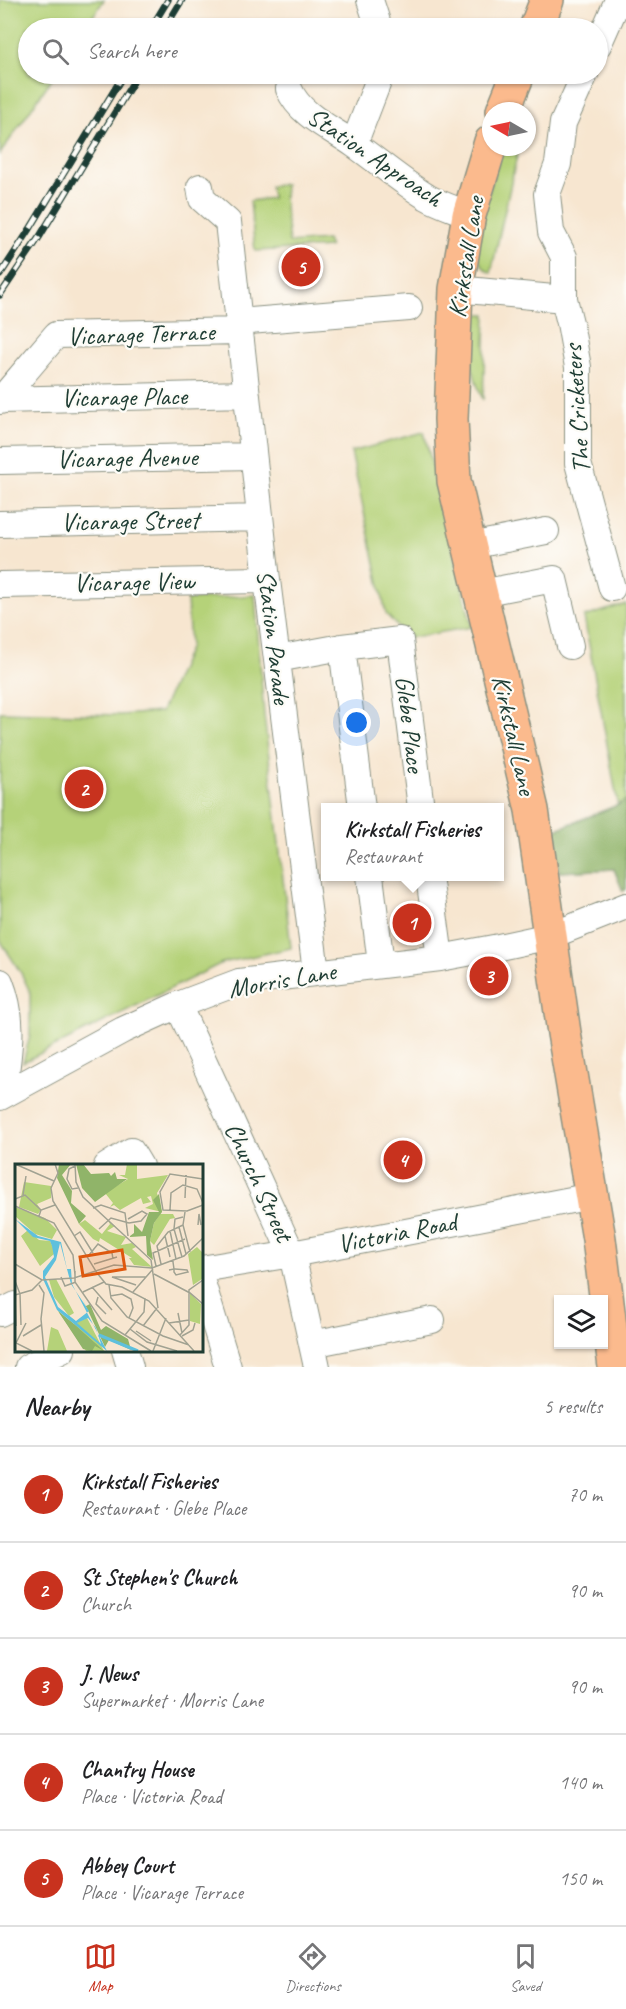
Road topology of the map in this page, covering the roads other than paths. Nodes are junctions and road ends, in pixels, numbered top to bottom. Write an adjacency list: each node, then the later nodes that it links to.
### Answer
1 (370, 0): 4 (street)
2 (547, 0): 5 (main road)
3 (618, 0): 6 (street)
4 (376, 18)
5 (540, 18)
6 (608, 21)
7 (377, 84): 12 (street)
8 (514, 84): 11 (main road)
9 (581, 84): 17 (street, The Cricketers)
10 (289, 90): 12 (street, Station Approach)
11 (507, 102)
12 (354, 144): 15 (street, Station Approach)
13 (487, 156): 15 (main road, Kirkstall Lane)
14 (200, 187): 19 (street, Station Parade)
15 (469, 215): 16 (main road, Kirkstall Lane)
16 (456, 290): 17 (street); 27 (main road, Kirkstall Lane)
17 (564, 299): 30 (street, The Cricketers)
18 (409, 308): 19 (street, Vicarage Terrace)
19 (238, 318): 20 (street, Station Parade); 21 (street, Vicarage Terrace)
20 (246, 394): 21 (street, Vicarage Place); 22 (street, Station Parade)
21 (0, 401)
22 (253, 456): 23 (street, Vicarage Avenue); 24 (street, Station Parade)
23 (0, 460)
24 (260, 518): 25 (street, Vicarage Street); 28 (street, Station Parade)
25 (0, 524)
26 (546, 531): 27 (street)
27 (470, 546): 31 (main road, Kirkstall Lane)
28 (267, 580): 29 (street, Vicarage View); 34 (street, Station Parade)
29 (0, 585)
30 (612, 588)
31 (481, 593): 32 (street); 40 (main road, Kirkstall Lane)
32 (570, 646)
33 (342, 647): 34 (street); 35 (street); 36 (street, Glebe Place)
34 (277, 659): 43 (street, Station Parade)
35 (362, 803)
36 (420, 803)
37 (371, 881): 42 (street)
38 (430, 881): 41 (street)
39 (626, 906): 40 (street, Morris Lane)
40 (550, 936): 41 (street, Morris Lane); 49 (main road, Kirkstall Lane)
41 (440, 958): 42 (street, Morris Lane)
42 (381, 964): 43 (street, Morris Lane)
43 (316, 972): 45 (street, Morris Lane)
44 (0, 982): 46 (street)
45 (178, 1005): 46 (street, Morris Lane); 50 (street, Church Street)
46 (1, 1096)
47 (135, 1159): 48 (street)
48 (116, 1164)
49 (592, 1196): 50 (street, Victoria Road); 62 (main road, Kirkstall Lane)
50 (292, 1254): 51 (street, Victoria Road); 58 (street, Church Street)
51 (202, 1269)
52 (202, 1282): 61 (street)
53 (15, 1306): 54 (street)
54 (0, 1313)
55 (432, 1320): 58 (street)
56 (58, 1352): 59 (street)
57 (126, 1352): 60 (street)
58 (314, 1356)
59 (28, 1367)
60 (130, 1367)
61 (228, 1367)
62 (615, 1367)

